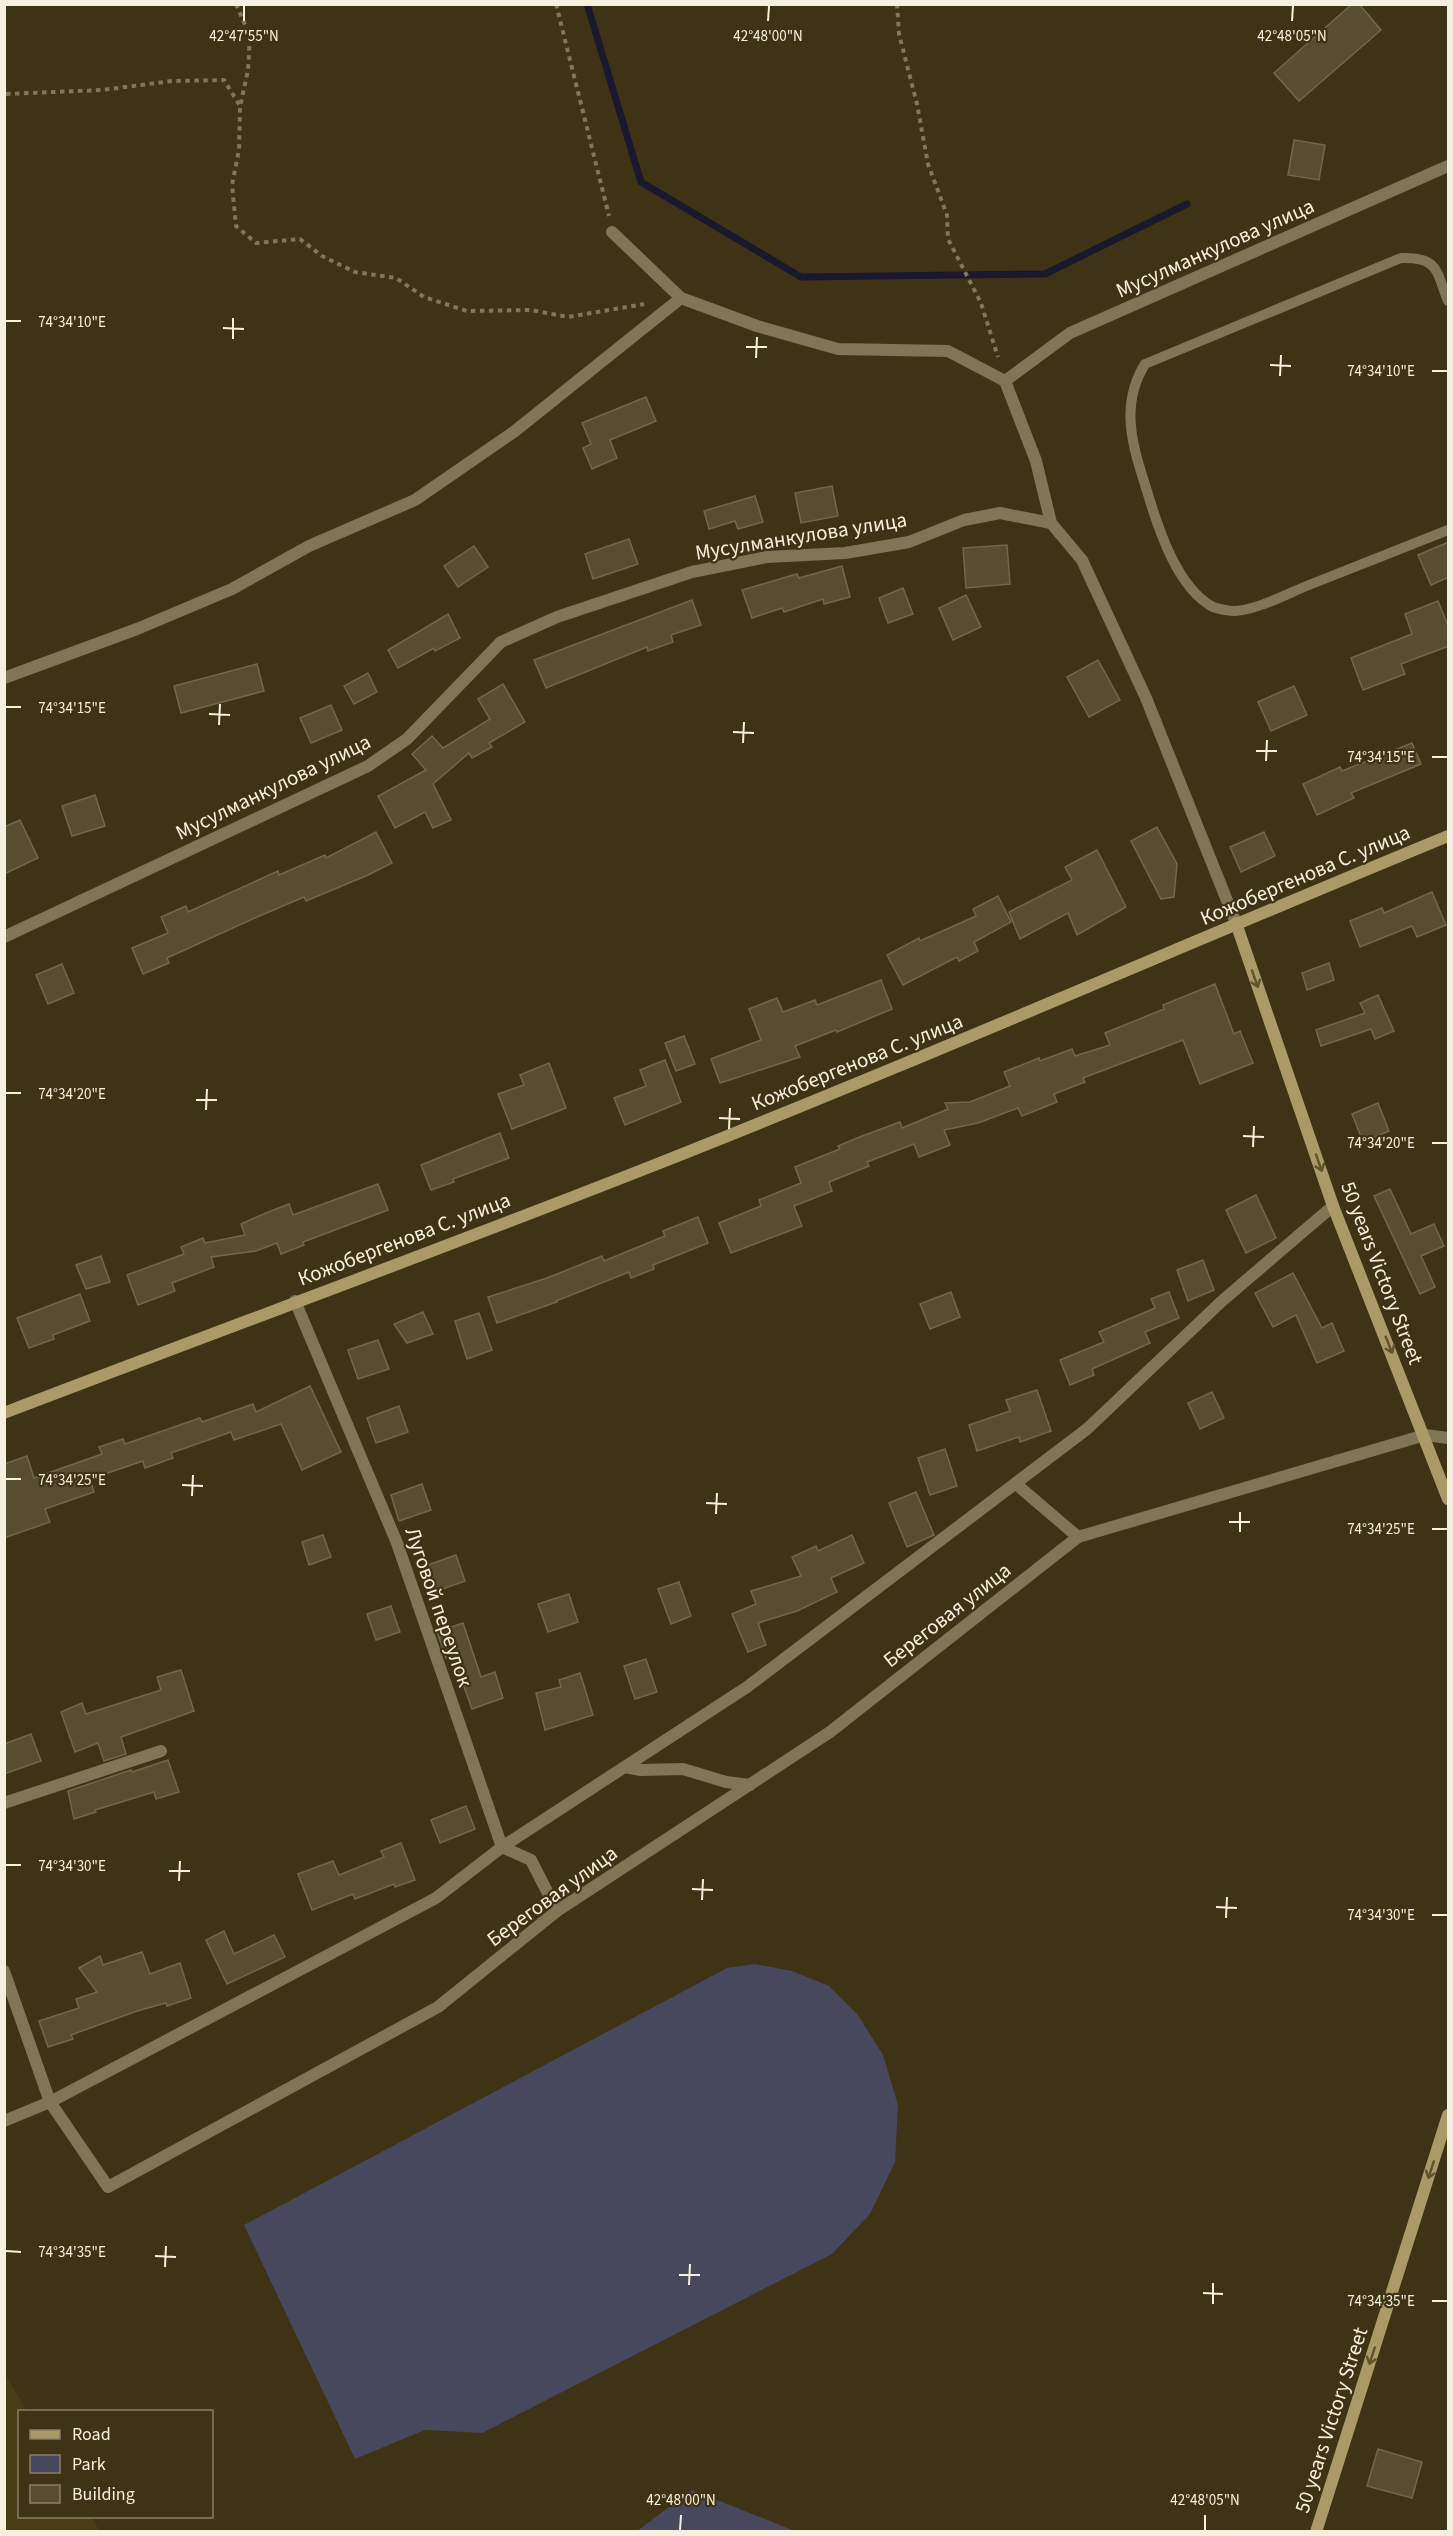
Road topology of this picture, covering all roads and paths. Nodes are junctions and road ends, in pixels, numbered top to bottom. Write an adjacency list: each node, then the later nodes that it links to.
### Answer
1 (237, 4): 5 (path)
2 (556, 4): 7 (path)
3 (897, 4): 11 (path)
4 (6, 94): 5 (path)
5 (240, 106): 10 (path)
6 (1449, 166): 11 (street, Мусулманкулова улица)
7 (612, 232): 8 (street)
8 (681, 298): 11 (street); 14 (street)
9 (1449, 302): 13 (lane)
10 (647, 303)
11 (1005, 381): 12 (street)
12 (1051, 523): 16 (street); 17 (street, Мусулманкулова улица)
13 (1449, 530)
14 (4, 678)
15 (1449, 836): 16 (main road, Кожобергенова С. улица)
16 (1236, 923): 18 (main road, 50 years Victory Street, one-way to 18); 19 (main road, Кожобергенова С. улица)
17 (4, 937)
18 (1333, 1206): 21 (main road, 50 years Victory Street, one-way to 21); 23 (street)
19 (295, 1301): 20 (main road, Кожобергенова С. улица); 30 (street, Луговой переулок)
20 (4, 1413)
21 (1425, 1435): 22 (street, Береговая улица); 24 (main road, 50 years Victory Street); 25 (street, Береговая улица)
22 (1449, 1438)
23 (1016, 1484): 25 (street); 27 (street)
24 (1449, 1499)
25 (1078, 1537): 28 (street, Береговая улица)
26 (161, 1751): 29 (street)
27 (625, 1767): 28 (street); 30 (street)
28 (750, 1785): 31 (street, Береговая улица)
29 (4, 1803)
30 (502, 1847): 31 (street); 33 (street)
31 (557, 1911): 33 (street, Береговая улица)
32 (4, 1971): 33 (street)
33 (50, 2102): 35 (street)
34 (1449, 2115): 36 (main road, 50 years Victory Street, one-way to 36)
35 (4, 2121)
36 (1316, 2532)

